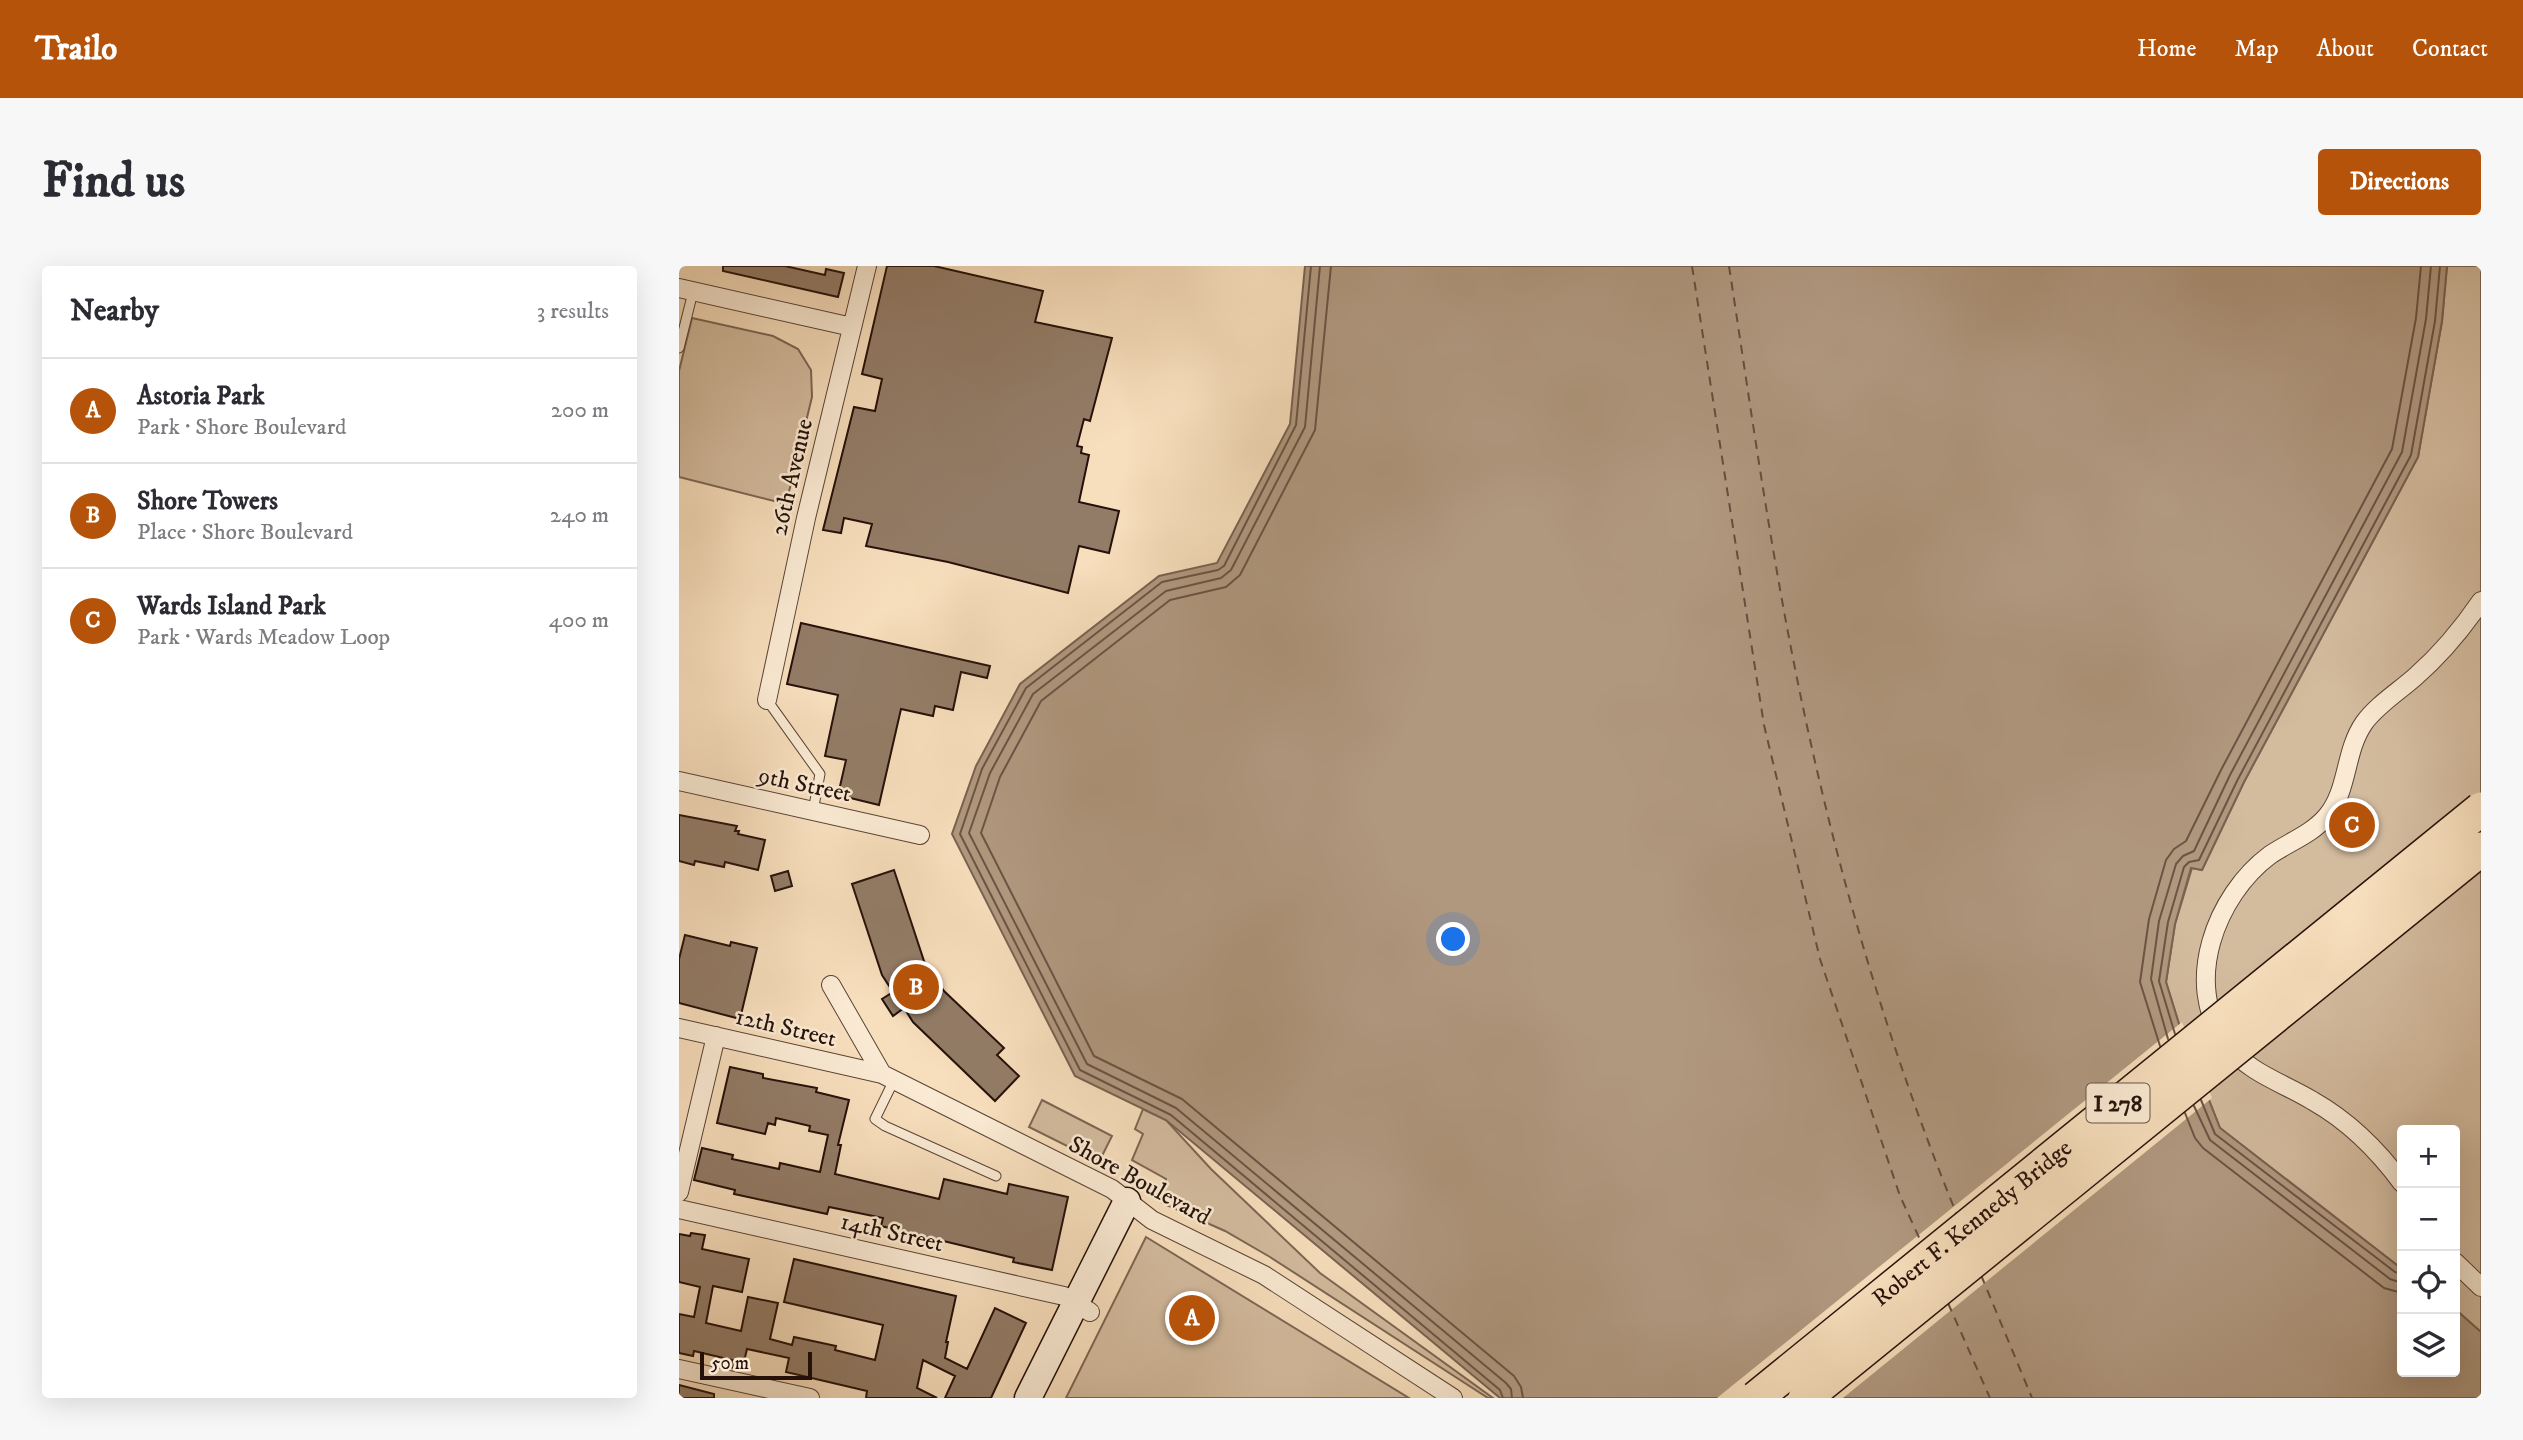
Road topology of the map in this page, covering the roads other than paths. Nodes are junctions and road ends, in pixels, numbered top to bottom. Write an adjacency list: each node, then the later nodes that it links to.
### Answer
1 (867, 266): 3 (street, 26th Avenue)
2 (686, 290): 3 (street); 4 (lane)
3 (852, 327): 6 (street, 26th Avenue)
4 (679, 348)
5 (2481, 601): 17 (street)
6 (767, 700): 9 (lane)
7 (679, 781): 9 (street, 9th Street)
8 (2481, 809): 29 (highway, Robert F. Kennedy Bridge / I 278, bridge)
9 (813, 811): 10 (street, 9th Street)
10 (921, 835)
11 (2481, 849): 30 (highway, Robert F. Kennedy Bridge / I 278, bridge)
12 (831, 985): 15 (street)
13 (679, 1028): 14 (street, 12th Street)
14 (716, 1036): 15 (street, 12th Street); 18 (street)
15 (888, 1077): 16 (lane); 20 (street, Shore Boulevard)
16 (996, 1176)
17 (2397, 1176)
18 (679, 1192)
19 (679, 1209): 23 (street, 14th Street)
20 (1140, 1211): 23 (street); 28 (street, Shore Boulevard)
21 (2460, 1267): 22 (street)
22 (2481, 1287)
23 (1083, 1307): 26 (street); 27 (street)
24 (679, 1369): 25 (street)
25 (810, 1398)
26 (1028, 1398)
27 (1047, 1398)
28 (1453, 1398)
29 (1756, 1398)
30 (1805, 1398)

